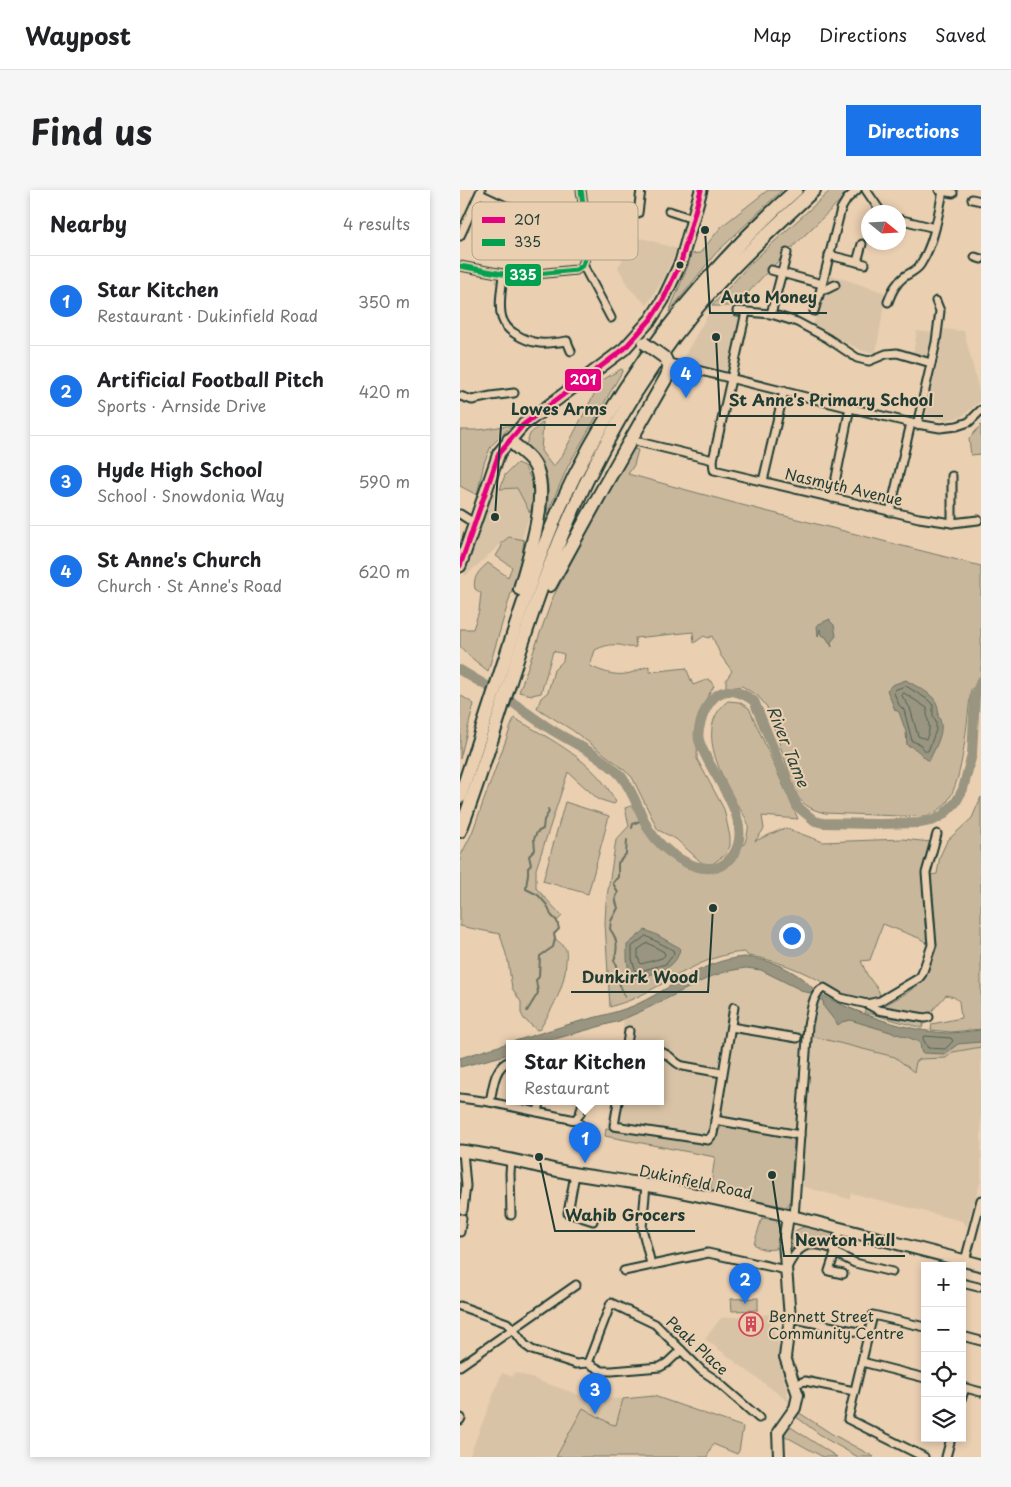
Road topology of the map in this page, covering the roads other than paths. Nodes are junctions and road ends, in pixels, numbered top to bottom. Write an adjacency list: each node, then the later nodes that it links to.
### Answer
1 (640, 190): 16 (street)
2 (702, 190): 17 (main road)
3 (796, 190): 63 (highway)
4 (814, 190): 63 (highway)
5 (857, 190): 23 (street)
6 (866, 190): 13 (street)
7 (941, 191): 9 (street); 19 (street)
8 (480, 192): 12 (street)
9 (953, 193)
10 (972, 199): 11 (street)
11 (981, 201)
12 (496, 202)
13 (876, 205)
14 (472, 210): 20 (street)
15 (669, 211): 17 (street)
16 (638, 213)
17 (693, 219): 39 (main road)
18 (906, 221): 19 (street)
19 (935, 228): 33 (street)
20 (460, 236)
21 (862, 250): 23 (street)
22 (787, 253): 28 (street)
23 (828, 257): 31 (street)
24 (585, 260): 25 (street)
25 (583, 265): 29 (street); 38 (street)
26 (460, 266): 29 (street)
27 (772, 270): 28 (street)
28 (782, 273): 31 (street); 37 (street)
29 (503, 274): 40 (street)
30 (835, 285): 31 (street)
31 (821, 286): 34 (street)
32 (936, 301): 42 (street)
33 (888, 302)
34 (814, 310)
35 (737, 311): 36 (street)
36 (746, 312): 37 (street); 44 (street)
37 (771, 314): 42 (street)
38 (611, 318)
39 (640, 340): 41 (main road, bridge); 51 (main road)
40 (571, 351)
41 (667, 360): 43 (main road); 44 (street)
42 (931, 363): 50 (street)
43 (666, 378): 63 (highway)
44 (732, 378): 45 (street); 53 (street)
45 (784, 391): 48 (street); 55 (street)
46 (514, 393): 47 (street)
47 (460, 396)
48 (850, 407): 50 (street); 56 (street)
49 (981, 410): 50 (street)
50 (914, 424): 57 (street)
51 (509, 440): 61 (main road); 63 (highway)
52 (639, 442): 53 (street)
53 (713, 460): 55 (street, Nasmyth Avenue)
54 (952, 476): 60 (street)
55 (763, 481): 56 (street, Nasmyth Avenue)
56 (832, 498): 57 (street, Nasmyth Avenue)
57 (890, 512): 60 (street, Nasmyth Avenue)
58 (460, 514): 61 (street)
59 (978, 520): 60 (street, Nasmyth Avenue)
60 (952, 522)
61 (474, 523): 62 (main road)
62 (460, 564)
63 (525, 615): 64 (highway); 64 (highway)
64 (480, 755): 65 (highway); 66 (highway)
65 (460, 797)
66 (460, 831)
67 (938, 834): 68 (street)
68 (867, 1004): 70 (street); 86 (street)
69 (734, 1007): 71 (street)
70 (930, 1017)
71 (731, 1027): 73 (street); 77 (street)
72 (628, 1030): 74 (street)
73 (797, 1038)
74 (627, 1040)
75 (664, 1053): 77 (street)
76 (506, 1064): 79 (street)
77 (722, 1073): 85 (street)
78 (460, 1098): 79 (street)
79 (490, 1102): 83 (street)
80 (540, 1105): 83 (street)
81 (582, 1105): 84 (street)
82 (618, 1105): 85 (street)
83 (538, 1112): 84 (street)
84 (575, 1120): 87 (street)
85 (715, 1120): 86 (street)
86 (800, 1135): 96 (street)
87 (578, 1142)
88 (462, 1151): 89 (main road, Dukinfield Road); 93 (street)
89 (511, 1160): 90 (main road, Dukinfield Road); 94 (street)
90 (575, 1174): 91 (main road, Dukinfield Road); 98 (street)
91 (646, 1185): 96 (main road, Dukinfield Road); 103 (street)
92 (981, 1200): 95 (street)
93 (463, 1210)
94 (511, 1215)
95 (979, 1216): 102 (street)
96 (791, 1217): 102 (main road, Dukinfield Road); 106 (street)
97 (462, 1218): 99 (street)
98 (593, 1221)
99 (460, 1232)
100 (838, 1236): 101 (street)
101 (834, 1251): 106 (street); 107 (street); 108 (street)
102 (965, 1261): 104 (main road, Dukinfield Road)
103 (651, 1264): 105 (street); 106 (street)
104 (981, 1265)
105 (624, 1270)
106 (786, 1270): 113 (street)
107 (892, 1272)
108 (843, 1274)
109 (966, 1284): 111 (street)
110 (576, 1285): 115 (street)
111 (978, 1287)
112 (460, 1306): 115 (street)
113 (790, 1318): 116 (street); 124 (street)
114 (921, 1326): 116 (street)
115 (513, 1329): 121 (street); 122 (street)
116 (868, 1334): 120 (street)
117 (966, 1337): 118 (street)
118 (981, 1341)
119 (681, 1350): 121 (street); 121 (street, Peak Place); 128 (street, Peak Place)
120 (862, 1362): 123 (street); 126 (street)
121 (588, 1363)
122 (460, 1366)
123 (921, 1377)
124 (795, 1384): 126 (street); 130 (street)
125 (966, 1388): 127 (street)
126 (854, 1391): 131 (street)
127 (981, 1392)
128 (759, 1418)
129 (950, 1442): 132 (street)
130 (779, 1457)
131 (924, 1457)
132 (946, 1457)

